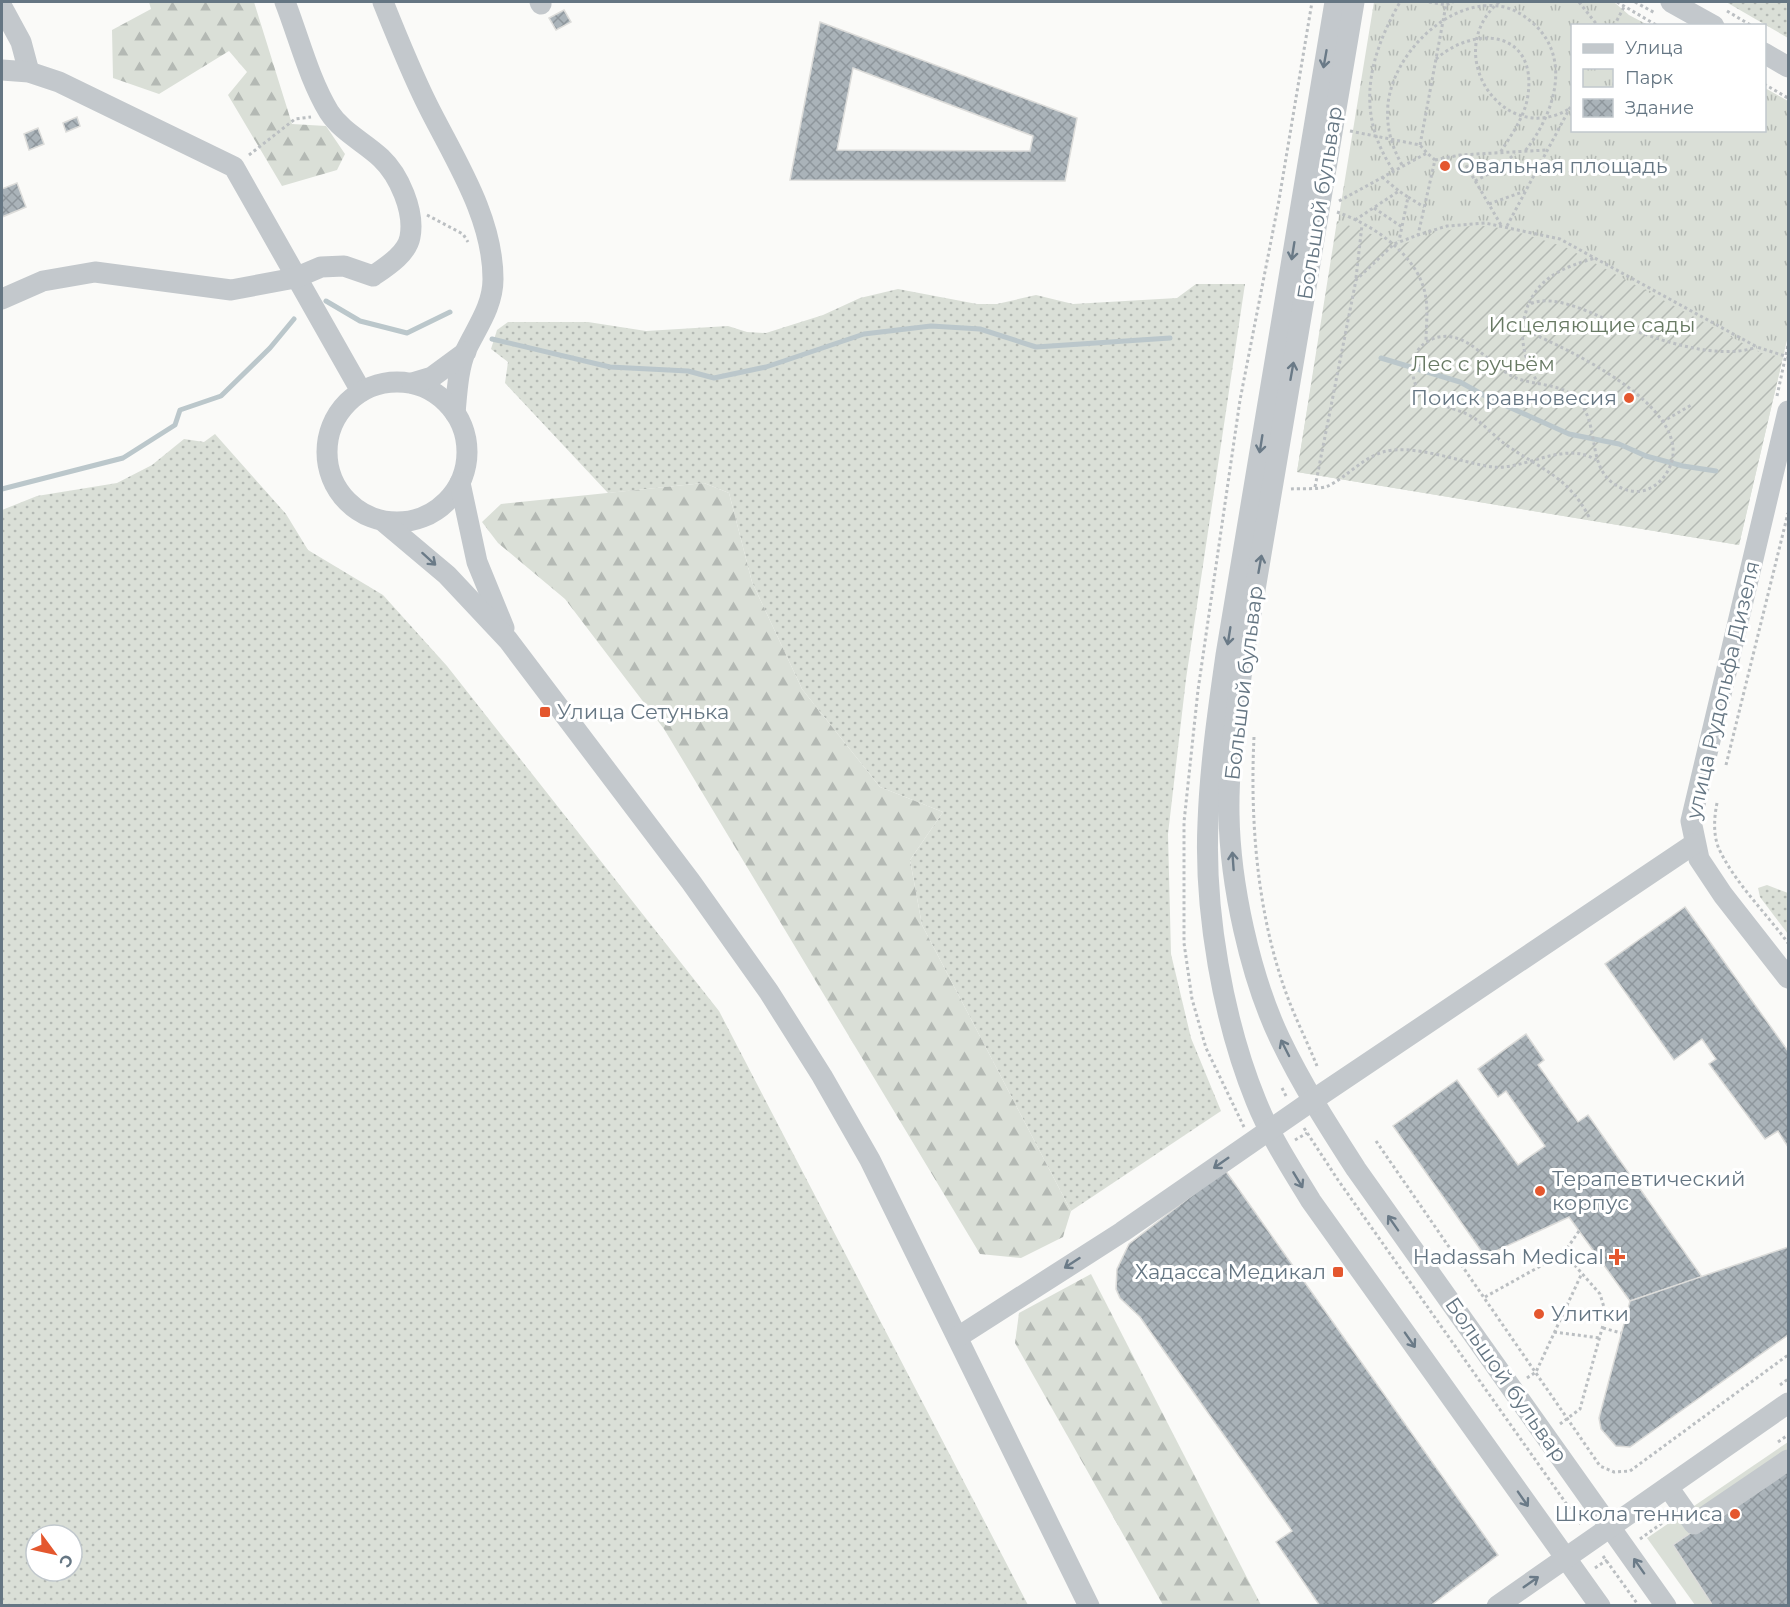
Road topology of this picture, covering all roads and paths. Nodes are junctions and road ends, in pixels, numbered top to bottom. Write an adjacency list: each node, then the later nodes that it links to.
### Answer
1 (285, 2): 33 (street)
2 (383, 2): 78 (street)
3 (1312, 2): 106 (path)
4 (1335, 2): 104 (street, Большой бульвар, one-way to 104)
5 (1354, 2): 103 (street, Большой бульвар, one-way to 5)
6 (1400, 2): 37 (path)
7 (1429, 2): 13 (path)
8 (1453, 2): 13 (path)
9 (1499, 2): 14 (path)
10 (1579, 2): 19 (path)
11 (1617, 2): 16 (path)
12 (1671, 2): 17 (street)
13 (1446, 5): 18 (path)
14 (1495, 6): 18 (path); 23 (path); 35 (path)
15 (2, 7): 28 (street)
16 (1624, 7): 20 (path); 21 (path)
17 (1718, 16): 22 (path)
18 (1443, 21): 25 (path); 38 (path)
19 (1596, 24)
20 (1615, 24)
21 (1654, 24)
22 (1745, 24)
23 (1476, 38): 25 (path); 34 (path); 34 (path)
24 (1766, 54): 26 (street)
25 (1436, 59): 39 (path)
26 (1788, 67)
27 (2, 70): 28 (street)
28 (29, 72): 48 (street)
29 (1766, 85): 30 (path)
30 (1788, 98)
31 (1571, 106): 32 (path)
32 (1569, 109): 35 (path); 40 (path)
33 (331, 115): 48 (path); 60 (street)
34 (1522, 115): 35 (path); 44 (path)
35 (1547, 116): 42 (path)
36 (1348, 130): 37 (path)
37 (1374, 136): 38 (path); 49 (path)
38 (1390, 139): 39 (path); 47 (path)
39 (1420, 145): 43 (path)
40 (1547, 150): 42 (path); 52 (path)
41 (1517, 152): 42 (path); 44 (path); 51 (path)
42 (1525, 152)
43 (1427, 153): 46 (path); 47 (path)
44 (1500, 153): 45 (path)
45 (1460, 155): 46 (path); 51 (path)
46 (1435, 160): 57 (path)
47 (1402, 165): 49 (path)
48 (234, 167): 71 (street)
49 (1394, 170): 50 (path)
50 (1382, 176): 53 (path); 55 (path)
51 (1475, 181): 56 (path)
52 (1526, 190): 56 (path); 64 (path)
53 (1399, 191): 54 (path); 58 (path)
54 (1408, 197): 57 (path); 65 (path)
55 (1336, 202)
56 (1488, 204): 63 (path)
57 (1425, 207): 66 (path)
58 (1374, 208): 61 (path); 65 (path)
59 (1334, 211): 61 (path)
60 (409, 214): 68 (path); 71 (street)
61 (1355, 220): 62 (path)
62 (1362, 224): 69 (path); 72 (path)
63 (1501, 225): 64 (path); 66 (path)
64 (1507, 226): 70 (path)
65 (1402, 227): 67 (path)
66 (1418, 234): 67 (path)
67 (1399, 241): 69 (path)
68 (469, 244)
69 (1394, 244): 72 (path); 76 (path)
70 (1595, 257): 74 (path); 77 (path)
71 (295, 278): 73 (street); 82 (street)
72 (1356, 280): 90 (path)
73 (2, 299)
74 (1528, 305): 75 (path); 77 (path)
75 (1522, 325): 81 (path); 86 (path)
76 (1426, 341): 81 (path); 88 (path)
77 (1757, 347): 79 (path)
78 (466, 352): 80 (street); 85 (street)
79 (1788, 357)
80 (412, 383): 82 (street); 85 (street)
81 (1538, 383): 87 (path)
82 (361, 391): 94 (street)
83 (1693, 404): 86 (path)
84 (1788, 411): 99 (street, улица Рудольфа Дизеля)
85 (455, 413): 89 (street)
86 (1662, 422): 87 (path)
87 (1596, 460): 88 (path)
88 (1534, 461): 90 (path); 93 (path)
89 (460, 483): 94 (street); 95 (street)
90 (1315, 487): 91 (path)
91 (1288, 489)
92 (1788, 513): 96 (path)
93 (1589, 517)
94 (384, 522): 95 (street, one-way to 95)
95 (508, 640): 119 (street)
96 (1723, 773)
97 (1719, 793): 100 (path)
98 (1708, 821): 101 (path)
99 (1694, 844): 102 (street, улица Рудольфа Дизеля); 105 (street)
100 (1788, 943)
101 (1786, 948)
102 (1788, 978)
103 (1301, 1079): 104 (path); 105 (street, Большой бульвар)
104 (1255, 1100): 106 (path); 109 (street, Большой бульвар)
105 (1312, 1100): 107 (street, Большой бульвар); 109 (street)
106 (1235, 1110): 109 (path)
107 (1325, 1121): 108 (path); 129 (street, Большой бульвар, one-way to 107)
108 (1307, 1133): 111 (path); 130 (path)
109 (1260, 1136): 111 (street, Большой бульвар); 119 (street, one-way to 119)
110 (1376, 1141): 115 (path)
111 (1280, 1149): 132 (street, Большой бульвар, one-way to 132)
112 (1580, 1231): 113 (path)
113 (1564, 1253): 114 (path); 115 (path)
114 (1582, 1273): 116 (path); 117 (path)
115 (1485, 1297): 122 (path)
116 (1603, 1329): 118 (path); 120 (path)
117 (1554, 1332): 120 (path); 122 (path)
118 (1621, 1333)
119 (958, 1337): 135 (street)
120 (1600, 1338): 125 (path)
121 (1788, 1355): 125 (path)
122 (1536, 1372): 123 (path); 125 (path)
123 (1527, 1378)
124 (1788, 1402): 128 (street)
125 (1568, 1418): 126 (path)
126 (1560, 1424)
127 (1788, 1460): 128 (street)
128 (1668, 1487): 129 (street)
129 (1611, 1526): 130 (street); 131 (street, Большой бульвар)
130 (1592, 1540): 132 (street); 133 (path)
131 (1634, 1543): 133 (path); 139 (street, Большой бульвар, one-way to 131)
132 (1565, 1559): 134 (street, Большой бульвар); 136 (street, one-way to 132)
133 (1606, 1561): 134 (path); 138 (path)
134 (1579, 1579): 137 (street, Большой бульвар)
135 (1089, 1605)
136 (1497, 1605)
137 (1600, 1605)
138 (1639, 1605)
139 (1666, 1605)

